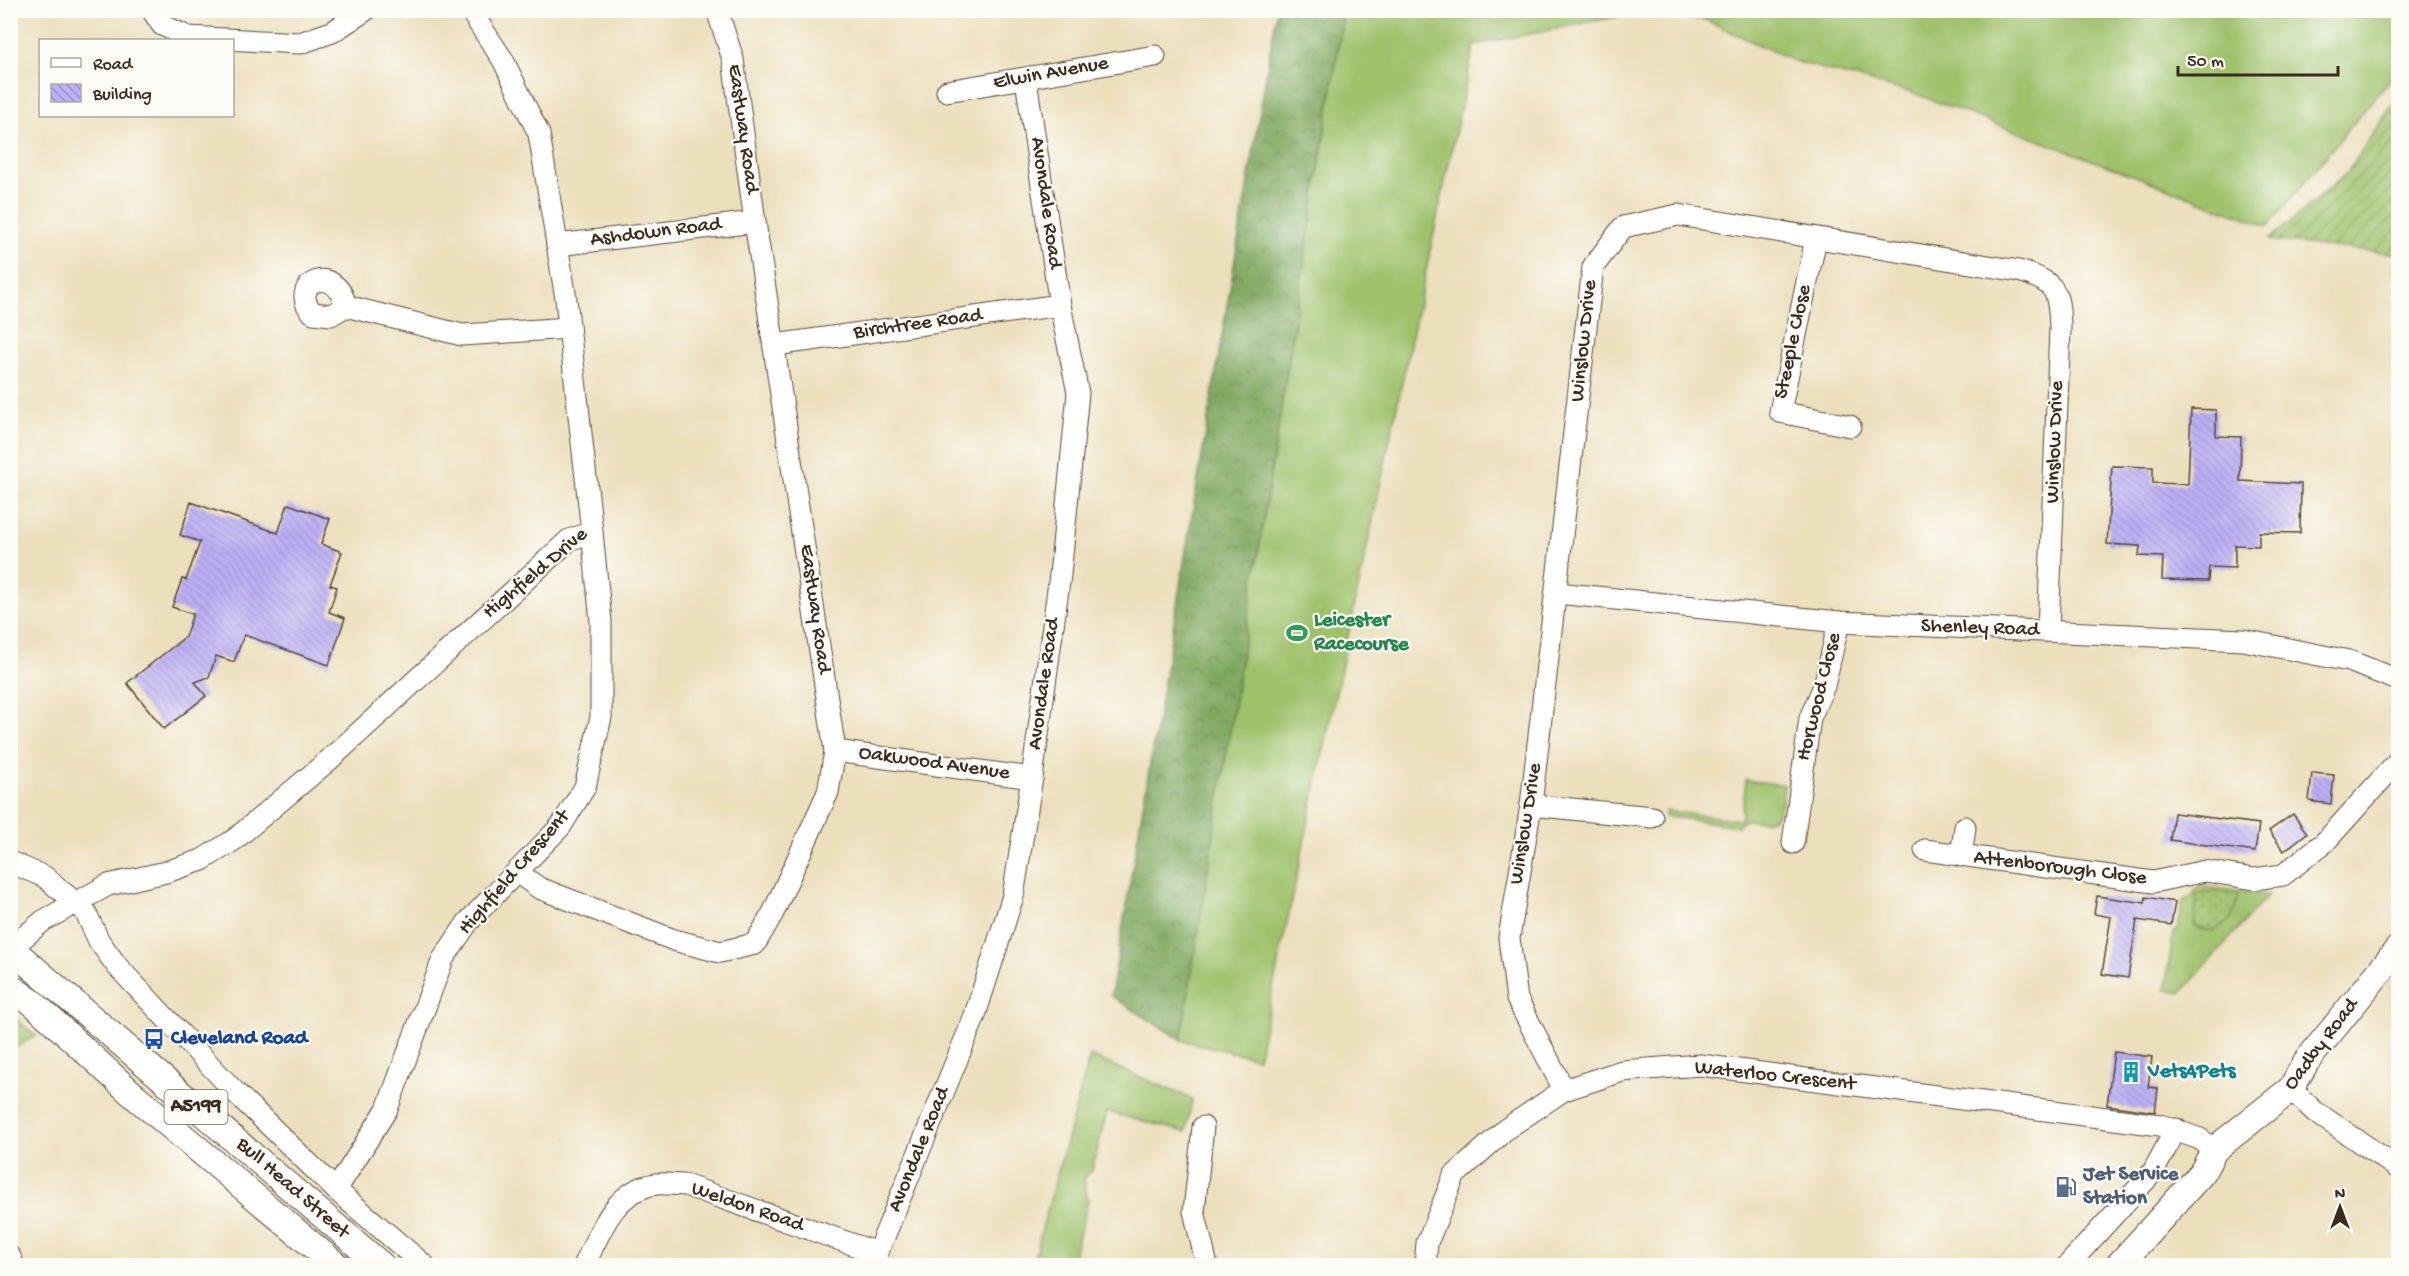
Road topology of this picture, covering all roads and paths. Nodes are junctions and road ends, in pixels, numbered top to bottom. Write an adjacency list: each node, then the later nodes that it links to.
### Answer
1 (153, 10): 5 (street)
2 (366, 10): 6 (street)
3 (470, 10): 12 (street, Highfield Drive)
4 (717, 10): 10 (street, Eastway Road)
5 (225, 39)
6 (234, 39)
7 (1155, 56): 8 (street, Elwin Avenue)
8 (1026, 80): 9 (street, Elwin Avenue); 13 (street, Avondale Road)
9 (946, 91)
10 (755, 222): 12 (street, Ashdown Road); 16 (street, Eastway Road)
11 (1816, 238): 17 (street, Steeple Close); 19 (street, Winslow Drive); 21 (street, Winslow Drive)
12 (557, 245): 15 (street, Highfield Drive)
13 (1060, 305): 16 (street, Birchtree Road); 25 (street, Avondale Road)
14 (346, 306): 15 (street)
15 (569, 328): 18 (street, Highfield Drive)
16 (775, 345): 23 (street, Eastway Road)
17 (1850, 426)
18 (592, 532): 33 (street, Highfield Crescent); 34 (street, Highfield Drive)
19 (1557, 593): 20 (street, Shenley Road); 26 (street, Winslow Drive)
20 (1839, 622): 21 (street, Shenley Road); 29 (street, Horwood Close)
21 (2048, 632): 22 (street, Shenley Road)
22 (2398, 680)
23 (835, 751): 25 (street, Oakwood Avenue); 33 (street, Eastway Road)
24 (2398, 761): 31 (street, Attenborough Close)
25 (1032, 778): 46 (street, Avondale Road)
26 (1532, 805): 27 (street); 39 (street, Winslow Drive)
27 (1652, 817)
28 (1965, 827): 31 (street, Attenborough Close)
29 (1792, 843)
30 (1925, 850): 31 (street, Attenborough Close)
31 (1961, 856)
32 (10, 862): 34 (street)
33 (518, 873): 44 (street, Highfield Crescent)
34 (74, 902): 35 (street, Highfield Drive); 44 (street)
35 (11, 948): 49 (main road, Bull Head Street / A5199)
36 (2398, 949): 38 (main road, Oadby Road)
37 (10, 987): 48 (main road, Bull Head Street / A5199)
38 (2291, 1089): 42 (main road, Oadby Road); 43 (street)
39 (1564, 1090): 41 (street, Waterloo Crescent); 53 (street, Waterloo Crescent)
40 (1203, 1127): 52 (street)
41 (2176, 1129): 42 (street, Waterloo Crescent); 54 (street)
42 (2214, 1150): 55 (main road, Oadby Road)
43 (2398, 1168)
44 (336, 1190): 50 (street)
45 (10, 1257): 47 (street)
46 (875, 1260): 51 (street, Weldon Road)
47 (14, 1266)
48 (337, 1266)
49 (382, 1266)
50 (425, 1266)
51 (584, 1266)
52 (1207, 1266)
53 (1425, 1266)
54 (2067, 1266)
55 (2118, 1266)

